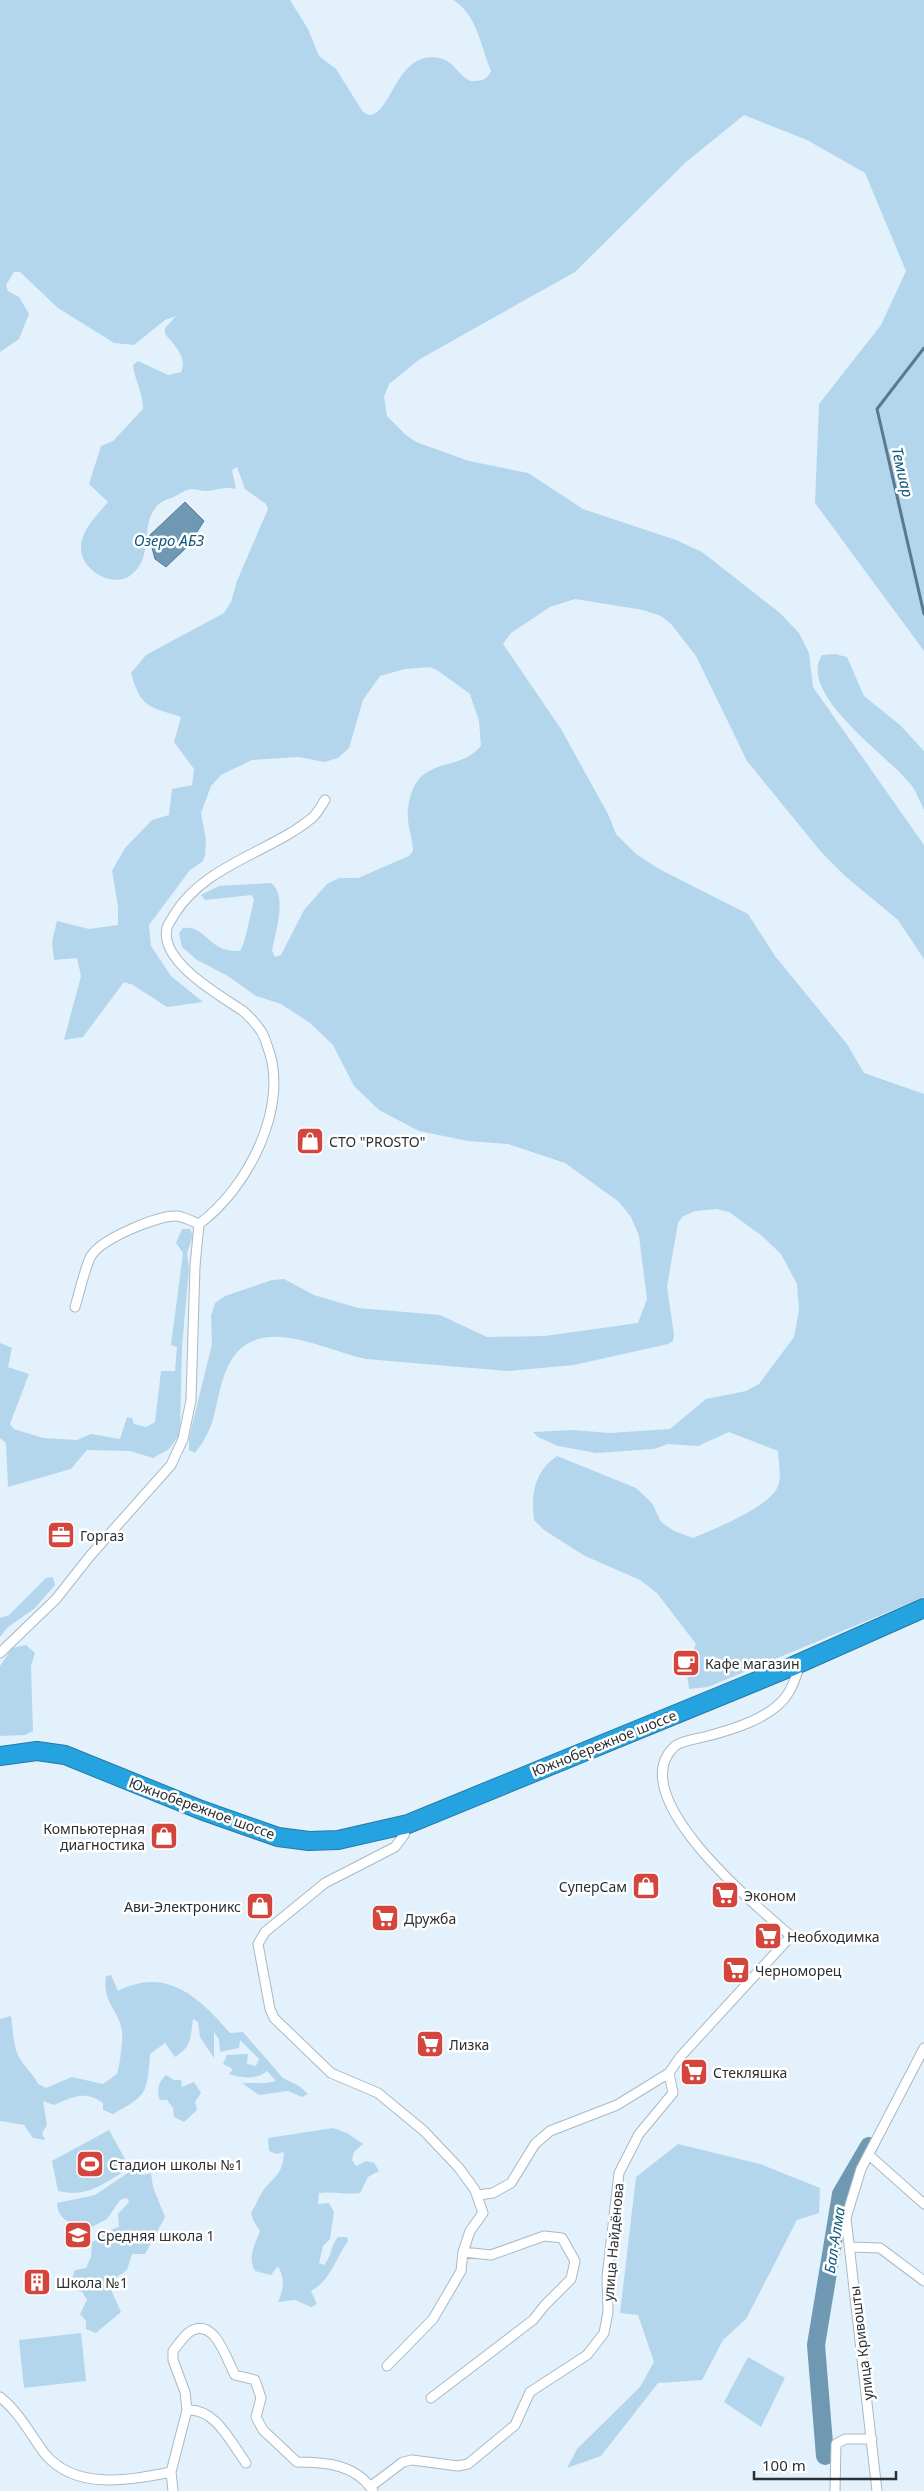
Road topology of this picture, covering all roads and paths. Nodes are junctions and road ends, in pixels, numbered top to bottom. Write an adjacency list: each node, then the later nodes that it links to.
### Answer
1 (326, 800): 2 (street)
2 (199, 1224): 3 (street); 6 (street)
3 (75, 1307)
4 (924, 1603): 7 (highway, Южнобережное шоссе)
5 (924, 1608): 7 (highway, Южнобережное шоссе)
6 (0, 1653)
7 (799, 1658): 10 (highway, Южнобережное шоссе); 12 (street)
8 (0, 1748): 10 (highway, Южнобережное шоссе)
9 (0, 1756): 10 (highway, Южнобережное шоссе)
10 (407, 1820): 14 (street)
11 (924, 2048): 13 (street, улица Кривошты)
12 (669, 2073): 14 (street); 26 (street, улица Найдёнова)
13 (869, 2156): 15 (street); 16 (street, улица Кривошты)
14 (478, 2195): 17 (street)
15 (924, 2204)
16 (849, 2247): 18 (street); 23 (street, улица Кривошты)
17 (463, 2252): 19 (street); 21 (street)
18 (924, 2281)
19 (387, 2366)
20 (0, 2397): 25 (street)
21 (431, 2398)
22 (187, 2410): 24 (street); 25 (street); 26 (street)
23 (872, 2438): 28 (street); 29 (street, улица Кривошты)
24 (246, 2464)
25 (171, 2472): 27 (street)
26 (372, 2489)
27 (173, 2491)
28 (834, 2491)
29 (877, 2491)

